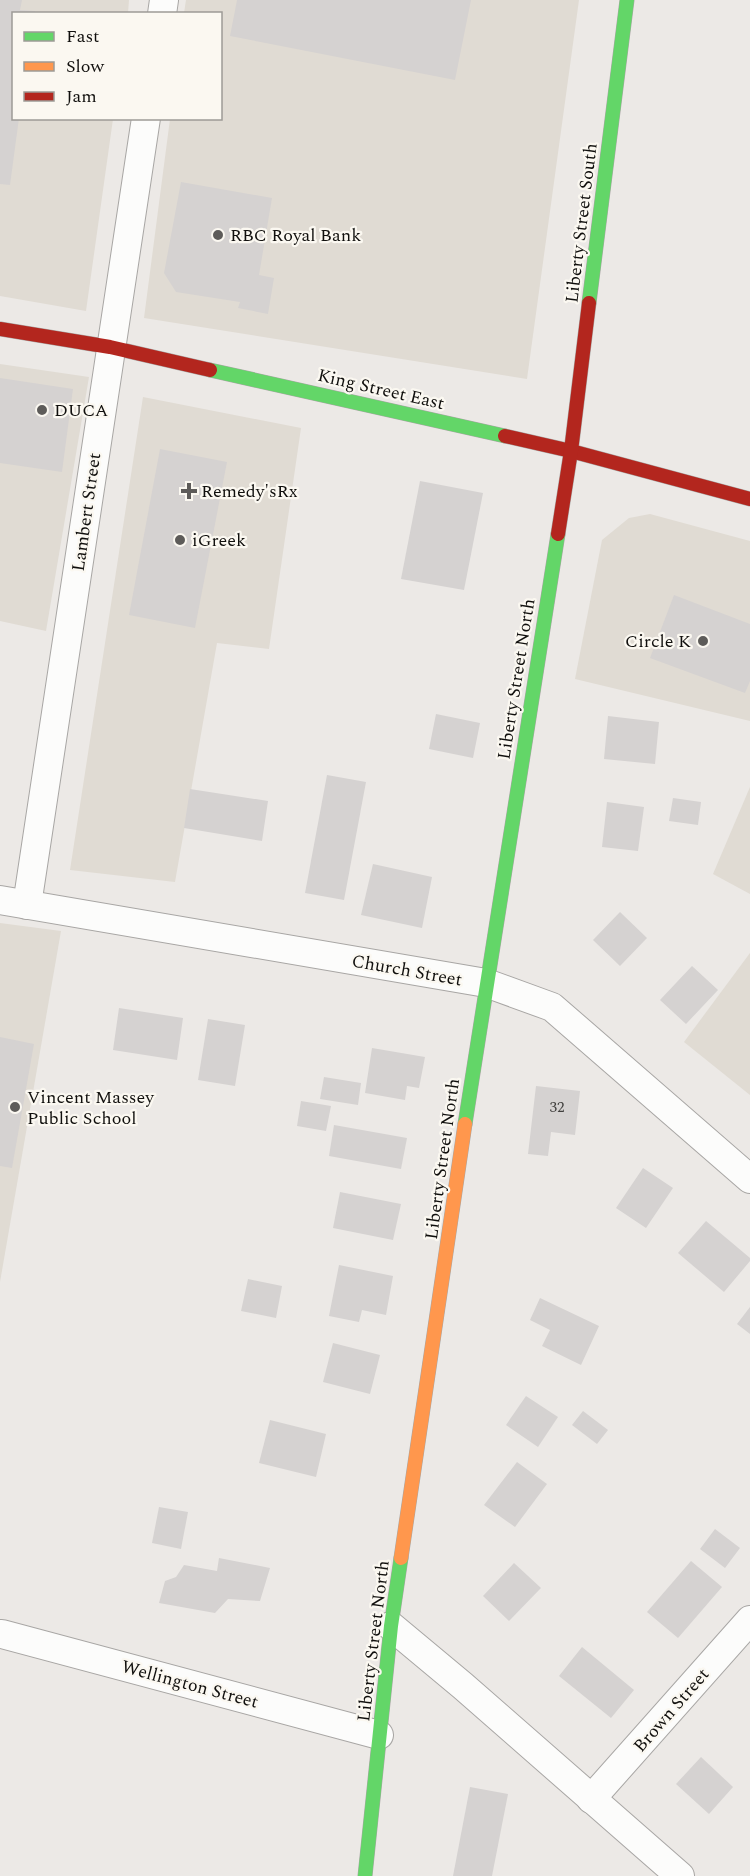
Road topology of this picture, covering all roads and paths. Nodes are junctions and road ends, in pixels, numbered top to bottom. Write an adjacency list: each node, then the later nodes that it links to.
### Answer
1 (627, 0): 5 (main road, Liberty Street South)
2 (146, 120): 4 (street, Lambert Street)
3 (0, 329): 4 (main road, King Street East)
4 (110, 347): 5 (main road, King Street East); 7 (street, Lambert Street)
5 (571, 450): 6 (main road, King Street East); 8 (main road, Liberty Street North)
6 (750, 500)
7 (14, 903): 8 (street, Church Street)
8 (486, 983): 9 (street, Church Street); 11 (main road, Liberty Street North)
9 (750, 1179)
10 (750, 1620): 14 (street, Brown Street)
11 (391, 1626): 13 (main road, Liberty Street North); 14 (street)
12 (2, 1634): 13 (street, Wellington Street)
13 (379, 1735): 15 (main road, Liberty Street North)
14 (591, 1799): 16 (street)
15 (365, 1876)
16 (680, 1876)

